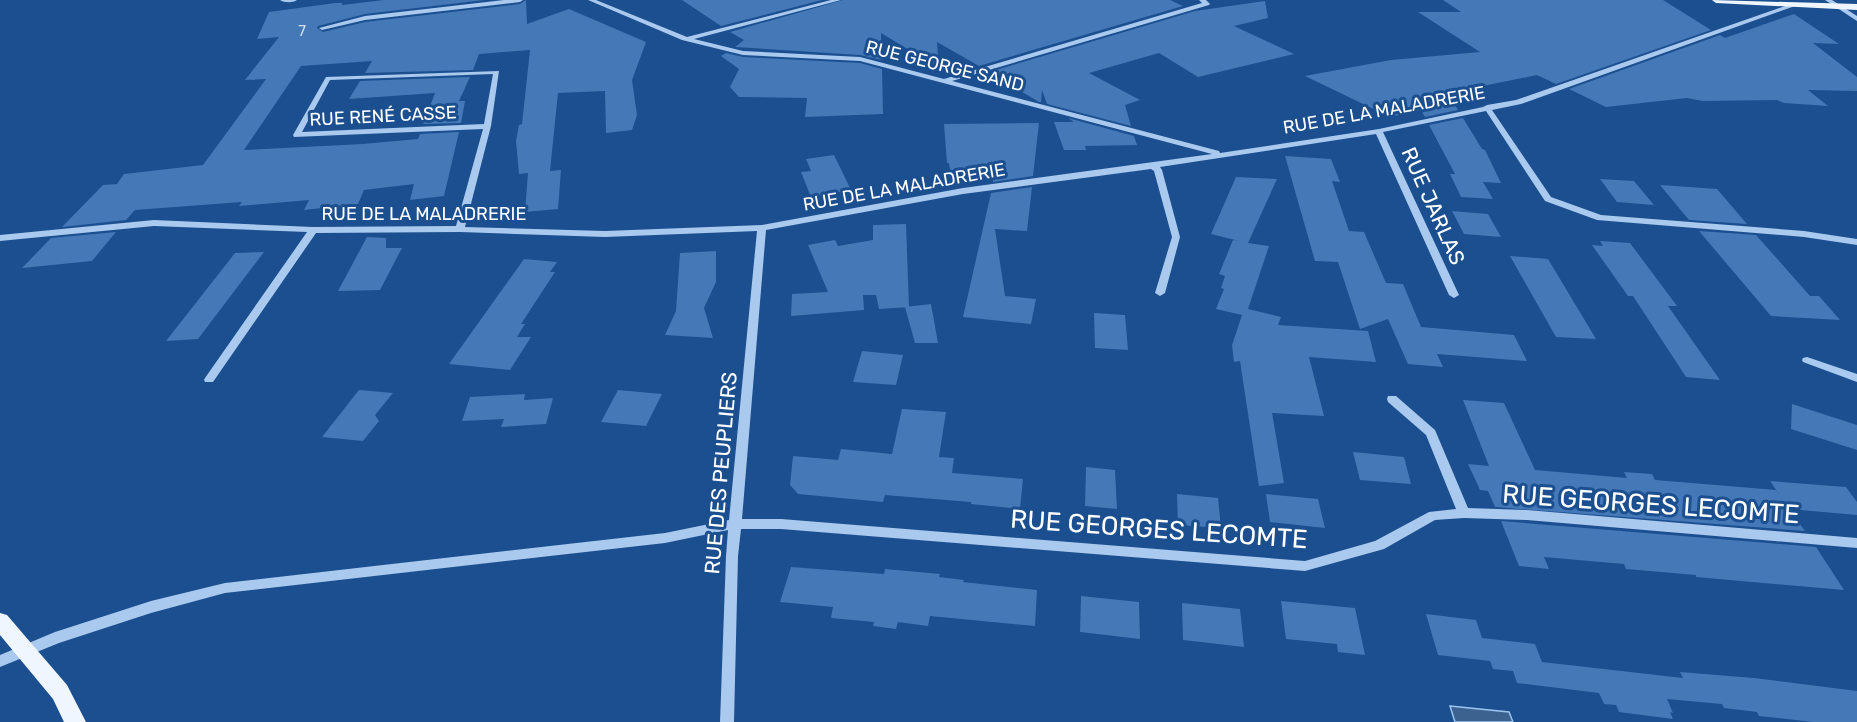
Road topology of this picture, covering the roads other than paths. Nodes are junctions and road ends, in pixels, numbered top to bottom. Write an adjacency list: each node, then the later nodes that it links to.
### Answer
1 (283, 0): 2 (street)
2 (294, 0)
3 (520, 0): 13 (street)
4 (591, 0): 14 (street, RUE GEORGE SAND)
5 (838, 0): 14 (street)
6 (1202, 0): 15 (street)
7 (1716, 0): 9 (main road)
8 (1828, 0): 10 (street)
9 (1792, 5): 10 (main road); 16 (street, RUE DE LA MALADRERIE)
10 (1837, 6): 11 (main road); 12 (street)
11 (1857, 7)
12 (1857, 19)
13 (322, 28)
14 (687, 38): 15 (street, RUE GEORGE SAND)
15 (944, 81): 19 (street, RUE GEORGE SAND)
16 (1487, 107): 18 (street, RUE DE LA MALADRERIE); 25 (street)
17 (488, 126): 17 (street, RUE RENÉ CASSE); 22 (street)
18 (1379, 131): 19 (street, RUE DE LA MALADRERIE); 27 (street, RUE JARLAS)
19 (1222, 155): 20 (street, RUE DE LA MALADRERIE)
20 (1153, 166): 21 (street, RUE DE LA MALADRERIE); 26 (street)
21 (762, 228): 22 (street, RUE DE LA MALADRERIE); 33 (street, RUE DES PEUPLIERS)
22 (460, 229): 23 (street, RUE DE LA MALADRERIE)
23 (313, 230): 24 (street, RUE DE LA MALADRERIE); 30 (street)
24 (0, 238)
25 (1857, 242)
26 (1160, 293)
27 (1454, 296)
28 (1807, 360): 29 (street)
29 (1857, 378)
30 (209, 380)
31 (1392, 399): 32 (street)
32 (1464, 513): 33 (street, RUE GEORGES LECOMTE); 34 (street, RUE GEORGES LECOMTE)
33 (735, 524): 36 (street, RUE GEORGES LECOMTE); 38 (street, RUE DES PEUPLIERS)
34 (1857, 543)
35 (0, 621): 37 (main road)
36 (0, 661)
37 (75, 722)
38 (727, 722)

